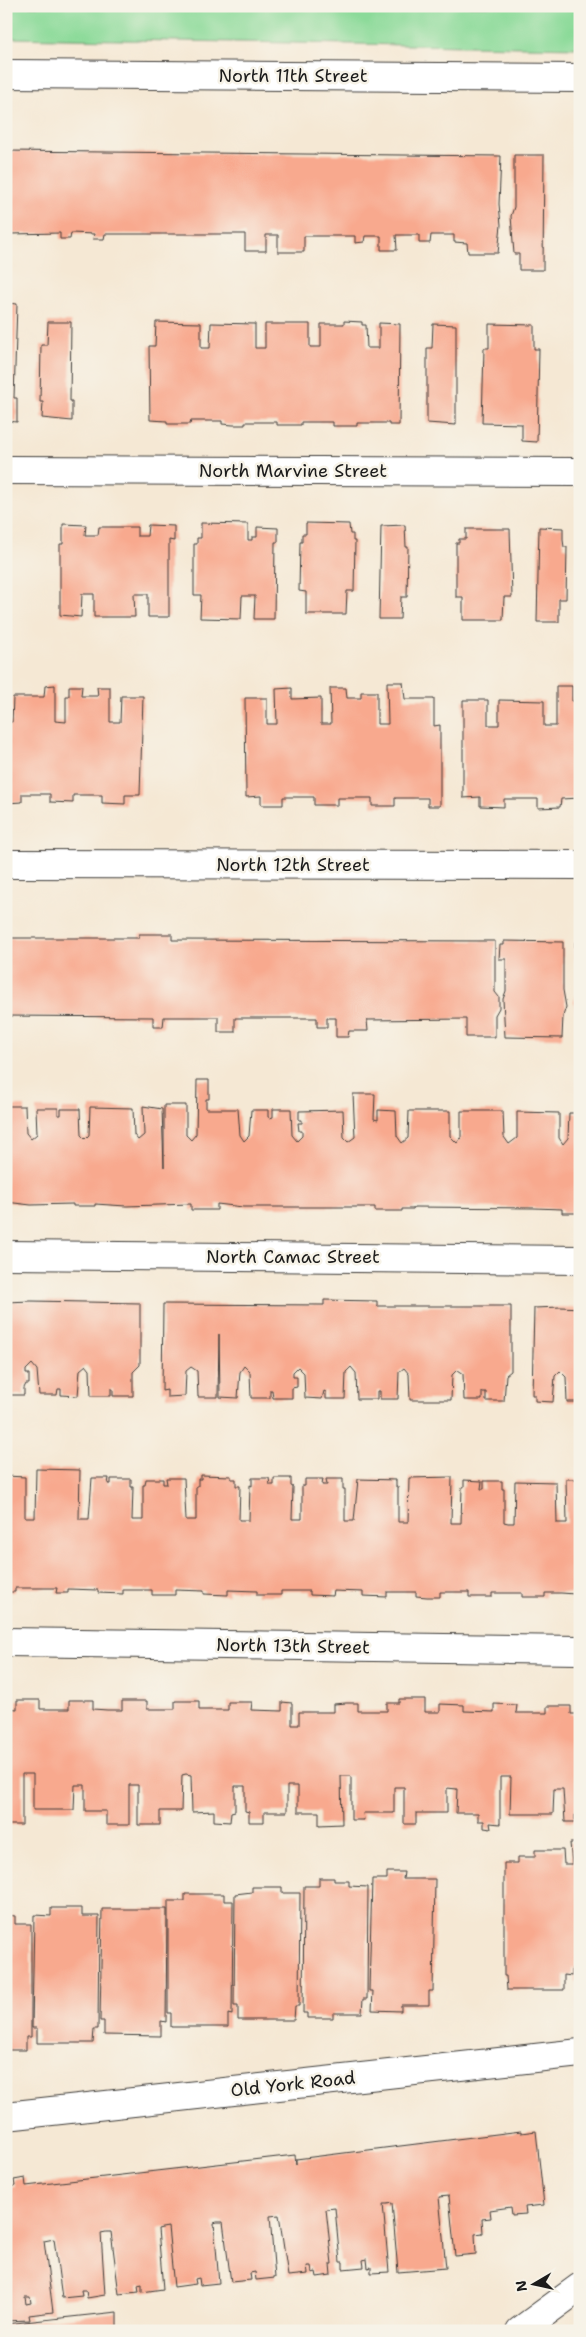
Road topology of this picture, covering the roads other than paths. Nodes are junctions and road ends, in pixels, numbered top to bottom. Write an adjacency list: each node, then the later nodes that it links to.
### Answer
1 (6, 74): 2 (street, North 11th Street)
2 (580, 78)
3 (6, 470): 4 (street, North Marvine Street)
4 (580, 472)
5 (6, 864): 6 (street, North 12th Street)
6 (580, 865)
7 (6, 1255): 8 (street, North Camac Street)
8 (580, 1260)
9 (6, 1642): 10 (street, North 13th Street)
10 (580, 1650)
11 (580, 2052): 12 (street, Old York Road)
12 (6, 2116)
13 (580, 2287): 14 (street)
14 (520, 2331)

